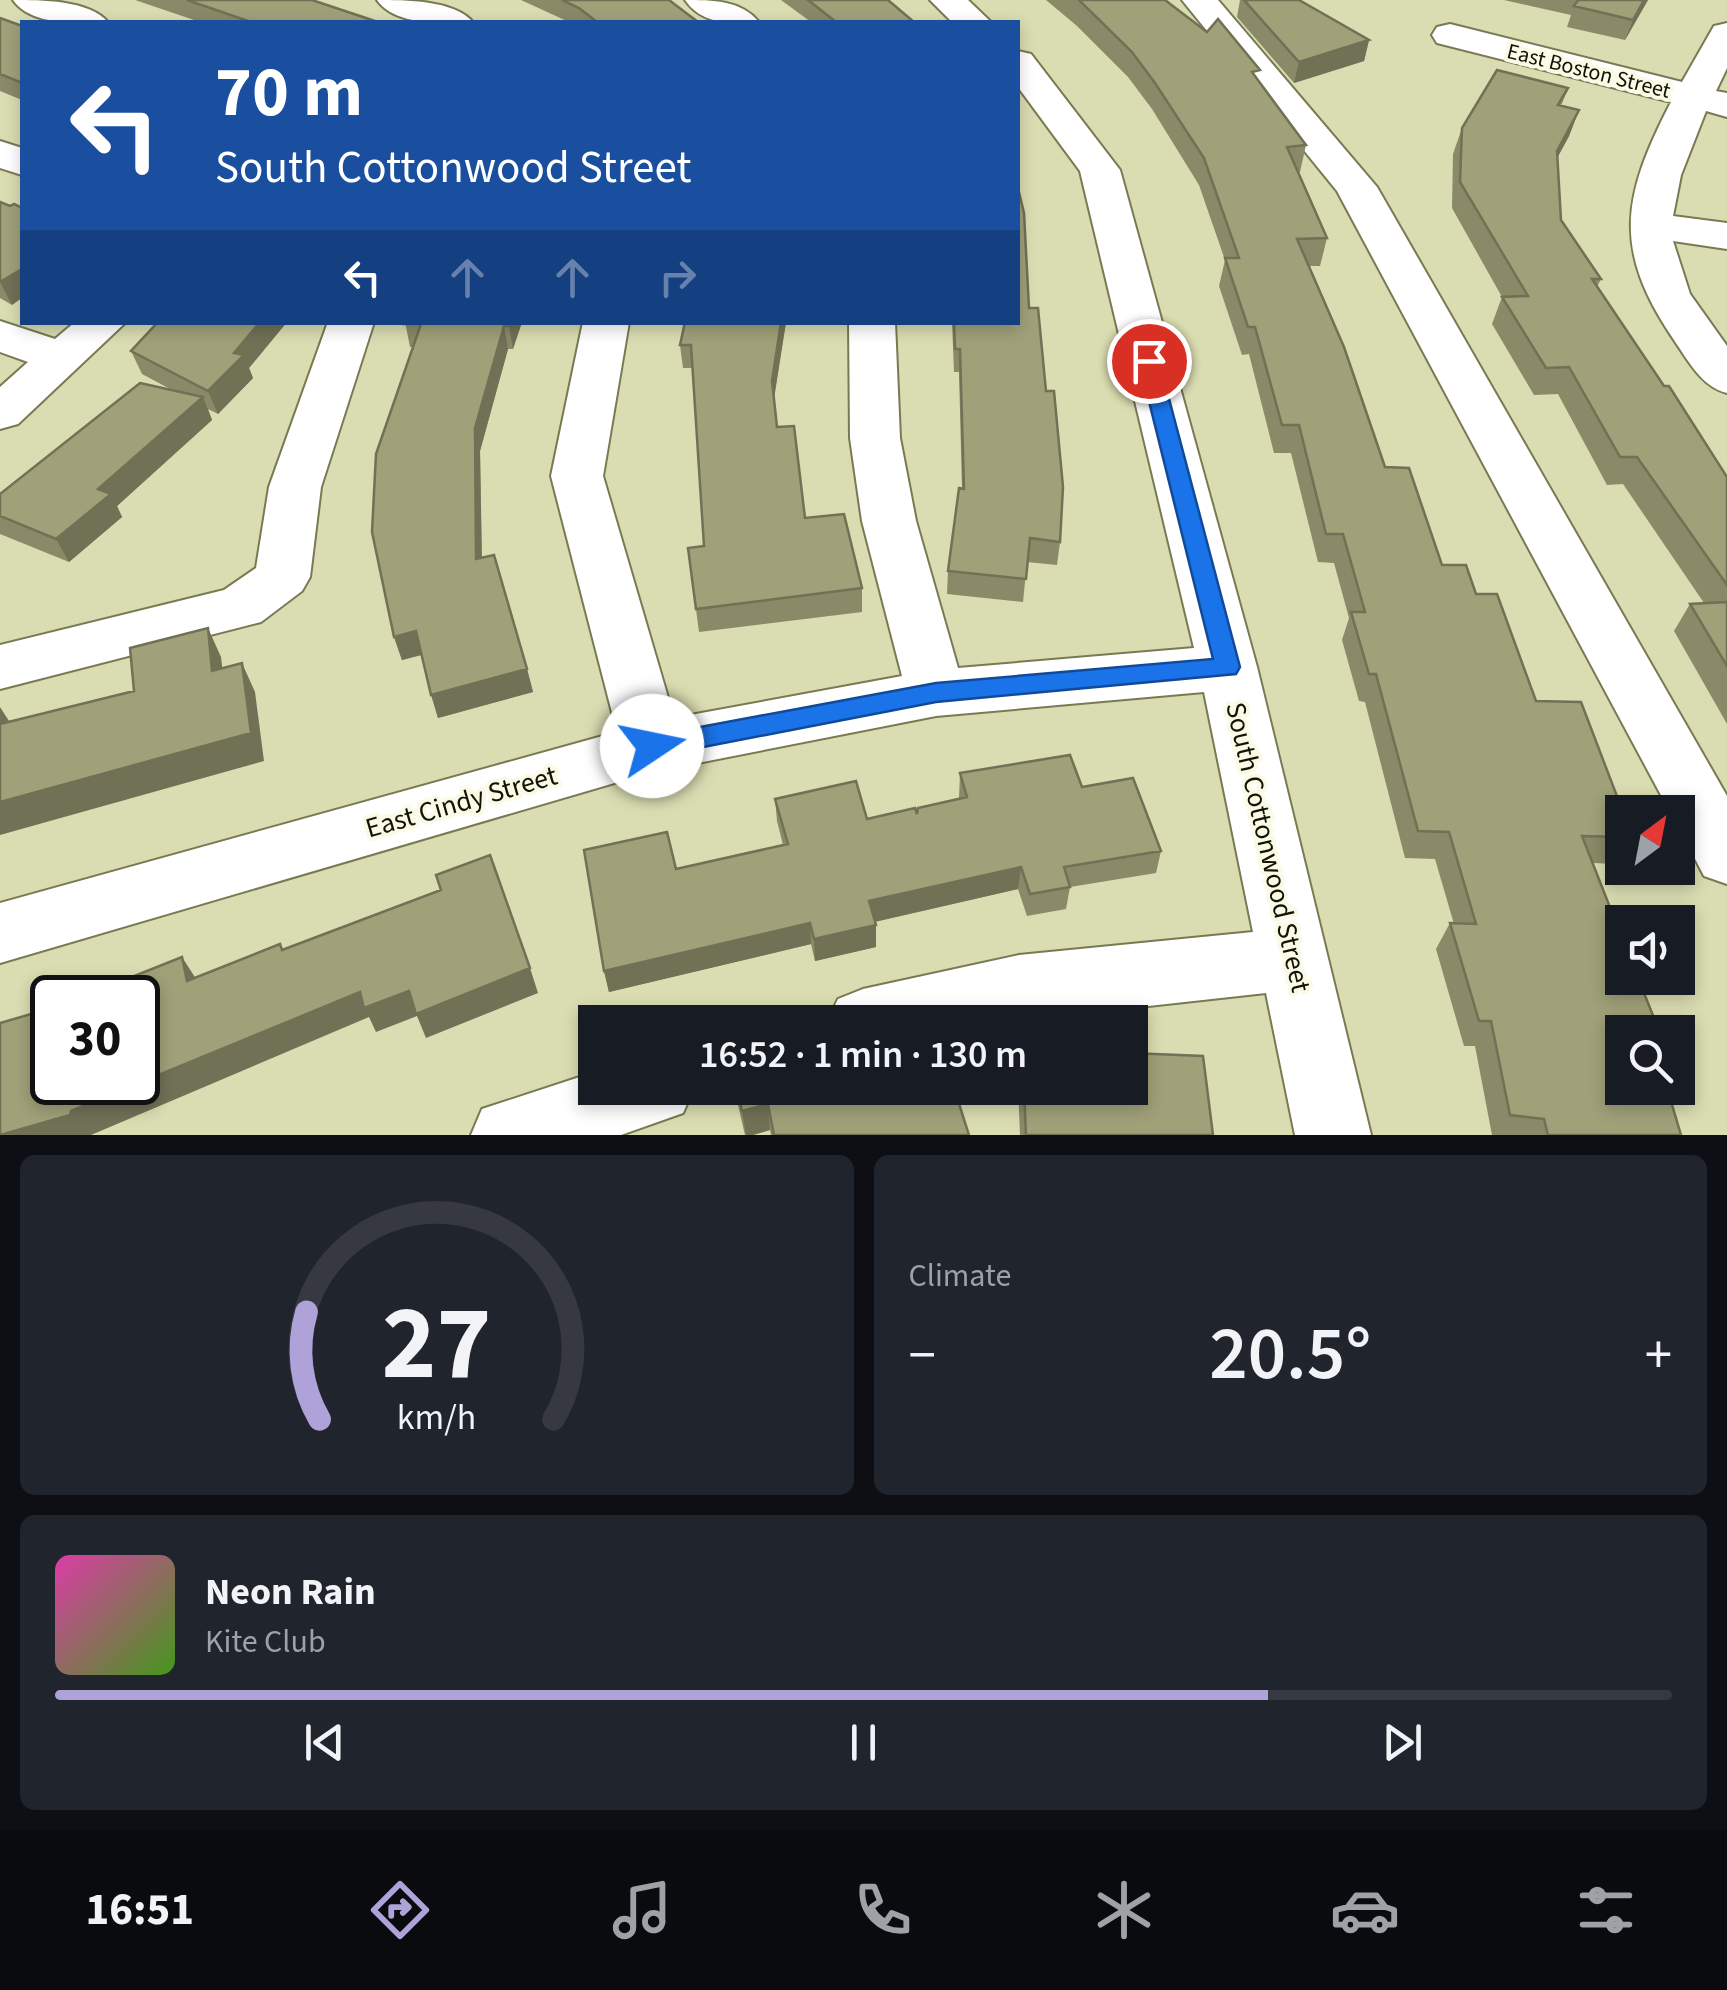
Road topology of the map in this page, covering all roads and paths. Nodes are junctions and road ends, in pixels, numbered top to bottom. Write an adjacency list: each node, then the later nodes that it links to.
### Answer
1 (30, 0): 6 (street)
2 (394, 0): 7 (street)
3 (702, 0): 8 (street)
4 (948, 0): 9 (street)
5 (1199, 0): 28 (street)
6 (85, 20)
7 (449, 20)
8 (737, 20)
9 (971, 20)
10 (1727, 34): 13 (street)
11 (1450, 35): 13 (street, East Boston Street)
12 (1020, 65): 25 (street, South Cottonwood Street)
13 (1710, 101): 14 (street)
14 (1649, 225): 15 (street); 22 (street)
15 (1727, 236)
16 (101, 325): 21 (street)
17 (350, 325): 24 (street)
18 (605, 325): 27 (street)
19 (872, 325): 26 (street)
20 (0, 335): 21 (street)
21 (63, 359): 23 (street)
22 (1727, 378)
23 (0, 413)
24 (0, 667)
25 (1228, 667): 26 (street, East Cindy Street); 30 (street, South Cottonwood Street)
26 (936, 692): 27 (street, East Cindy Street)
27 (652, 746): 29 (street, East Cindy Street)
28 (1727, 856)
29 (0, 933)
30 (1294, 959): 31 (street); 34 (street, South Cottonwood Street)
31 (939, 1005)
32 (603, 1105): 33 (street)
33 (510, 1135)
34 (1333, 1135)

